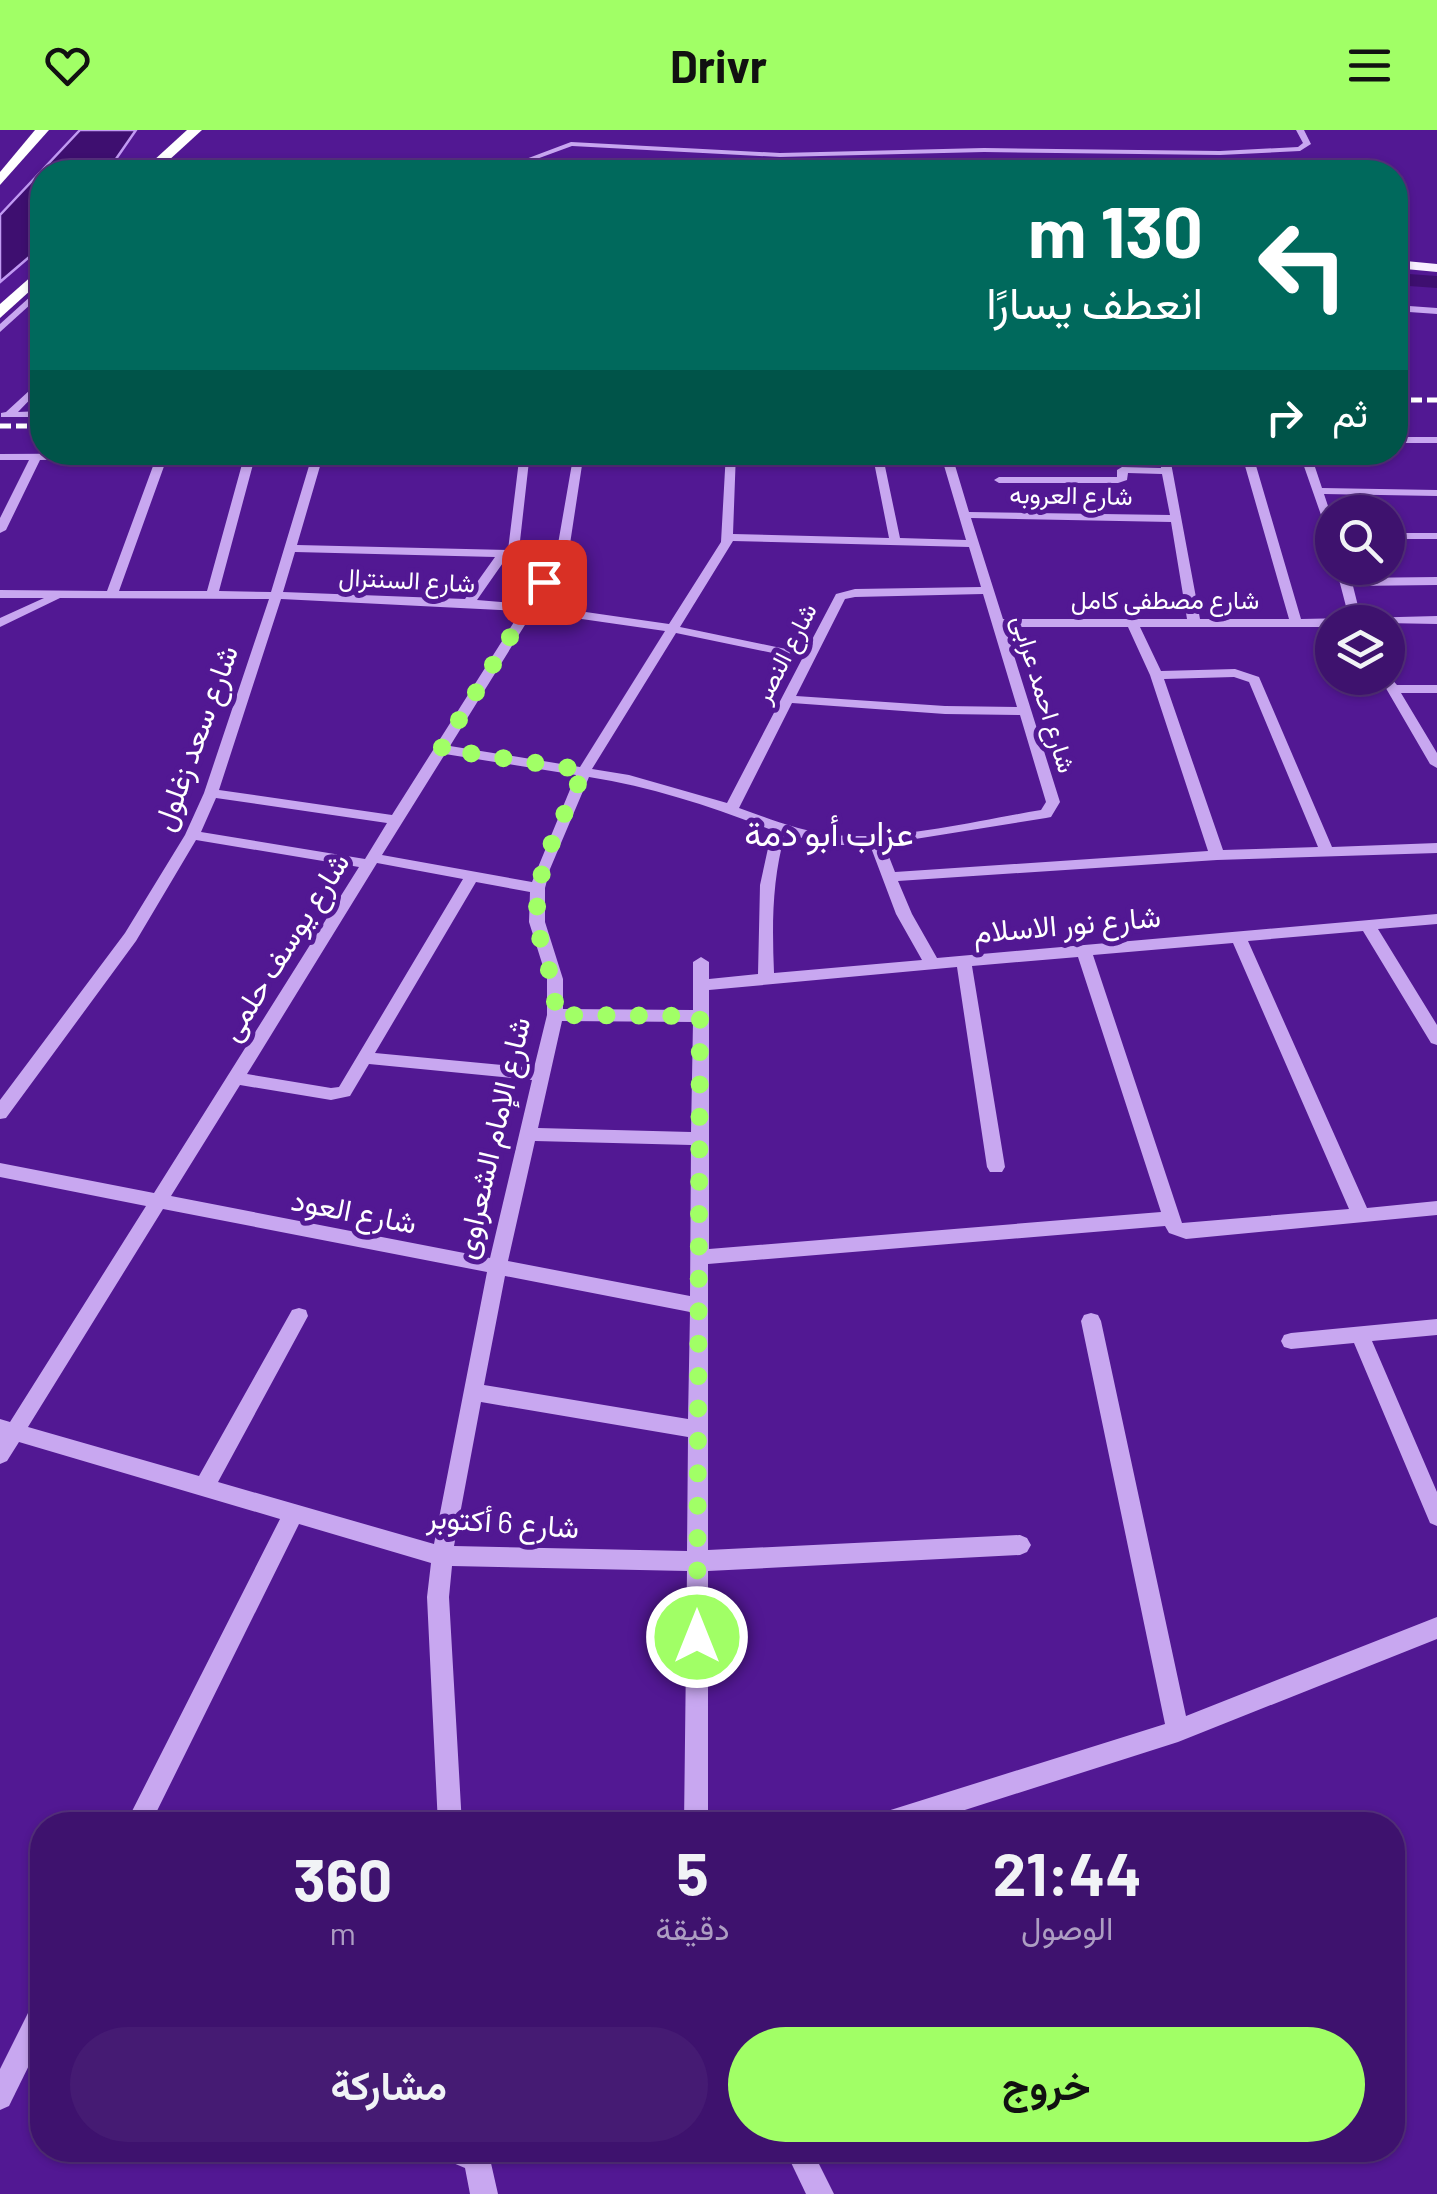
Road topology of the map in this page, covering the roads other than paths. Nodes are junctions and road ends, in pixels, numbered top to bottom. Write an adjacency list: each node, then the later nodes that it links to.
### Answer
1 (42, 130): 6 (highway)
2 (195, 130): 4 (highway)
3 (1300, 130): 5 (street)
4 (161, 160)
5 (528, 160)
6 (0, 180)
7 (1408, 265): 8 (main road)
8 (1437, 268)
9 (30, 284): 13 (highway)
10 (30, 300): 14 (street)
11 (1408, 309): 12 (street)
12 (1437, 311)
13 (0, 313)
14 (0, 329)
15 (30, 392): 17 (street)
16 (30, 414): 17 (street)
17 (4, 415)
18 (1408, 440): 19 (street)
19 (1437, 440)
20 (30, 456): 21 (street)
21 (0, 457)
22 (32, 465): 41 (street)
23 (159, 465): 55 (street)
24 (247, 465): 56 (street)
25 (315, 465): 47 (street, شارع سعد زغلول)
26 (523, 465): 48 (street)
27 (576, 465): 49 (street, شارع يوسف حلمى)
28 (730, 465): 42 (street)
29 (880, 465): 45 (street)
30 (949, 465): 39 (street, شارع احمد عرابى)
31 (1166, 465): 34 (street)
32 (1250, 465): 66 (street)
33 (1309, 465): 36 (street)
34 (1167, 471): 35 (street); 40 (street)
35 (999, 480)
36 (1318, 491): 37 (street); 38 (street)
37 (1437, 493)
38 (1319, 495)
39 (966, 516): 40 (street, شارع العروبه); 46 (street, شارع احمد عرابى)
40 (1175, 519): 63 (street)
41 (0, 530)
42 (729, 536): 45 (street); 68 (street, شارع الإمام الشعراوى)
43 (1405, 536): 44 (street)
44 (1437, 536)
45 (895, 541): 46 (street)
46 (975, 544): 52 (street, شارع احمد عرابى)
47 (291, 548): 48 (street); 57 (street, شارع سعد زغلول)
48 (508, 554): 49 (street); 58 (street)
49 (558, 555): 59 (street, شارع يوسف حلمى)
50 (1405, 581): 51 (street)
51 (1437, 581)
52 (988, 590): 67 (street, شارع احمد عرابى); 69 (street, شارع النصر)
53 (0, 594): 54 (street, شارع السنترال)
54 (60, 594): 55 (street, شارع السنترال); 65 (street)
55 (111, 595): 56 (street, شارع السنترال)
56 (212, 596): 57 (street, شارع السنترال)
57 (276, 596): 58 (street, شارع السنترال); 79 (street, شارع سعد زغلول)
58 (468, 605): 59 (street, شارع السنترال)
59 (530, 608): 68 (street, شارع السنترال); 76 (street, شارع يوسف حلمى)
60 (1437, 620): 61 (street, شارع مصطفى كامل)
61 (1405, 621)
62 (1132, 622): 63 (street, شارع مصطفى كامل); 67 (street, شارع مصطفى كامل); 70 (street)
63 (1194, 622): 66 (street, شارع مصطفى كامل)
64 (1315, 622): 66 (street, شارع مصطفى كامل)
65 (0, 623)
66 (1296, 623)
67 (998, 624): 75 (street, شارع احمد عرابى)
68 (673, 628): 69 (street, شارع السنترال); 78 (street, شارع الإمام الشعراوى)
69 (808, 656): 74 (street, شارع النصر)
70 (1156, 676): 86 (street); 87 (street)
71 (1405, 685): 72 (street)
72 (1437, 689)
73 (1396, 695): 77 (street)
74 (787, 699): 75 (street); 80 (street, شارع النصر)
75 (1026, 711): 84 (street, شارع احمد عرابى)
76 (441, 749): 78 (street, شارع احمد عرابى); 81 (street, شارع يوسف حلمى)
77 (1436, 760)
78 (584, 770): 80 (street, شارع احمد عرابى); 91 (street, شارع الإمام الشعراوى)
79 (211, 793): 81 (street); 83 (street, شارع سعد زغلول)
80 (731, 810): 82 (street, شارع احمد عرابى)
81 (397, 820): 88 (street, شارع يوسف حلمى)
82 (780, 828): 84 (street, شارع احمد عرابى); 99 (street)
83 (192, 835): 88 (street); 107 (street, شارع سعد زغلول)
84 (875, 840): 90 (street)
85 (1437, 848): 86 (street)
86 (1327, 852): 87 (street)
87 (1218, 855): 90 (street)
88 (371, 861): 89 (street); 106 (street, شارع يوسف حلمى)
89 (472, 876): 91 (street); 104 (street)
90 (888, 878): 98 (street)
91 (538, 888): 101 (street, شارع الإمام الشعراوى)
92 (1437, 919): 93 (street, شارع نور الاسلام)
93 (1368, 926): 94 (street, شارع نور الاسلام); 103 (street)
94 (1240, 938): 95 (street, شارع نور الاسلام); 114 (street)
95 (1084, 952): 97 (street, شارع نور الاسلام); 115 (street)
96 (701, 962): 100 (street)
97 (964, 962): 98 (street, شارع نور الاسلام); 110 (street)
98 (933, 965): 99 (street, شارع نور الاسلام)
99 (766, 979): 100 (street, شارع نور الاسلام)
100 (701, 985): 102 (street)
101 (555, 1015): 102 (street); 105 (street, شارع الإمام الشعراوى)
102 (700, 1016): 109 (street)
103 (1437, 1039)
104 (365, 1058): 105 (street); 106 (street)
105 (542, 1075): 108 (street, شارع الإمام الشعراوى)
106 (237, 1078): 112 (street, شارع يوسف حلمى)
107 (0, 1113)
108 (528, 1134): 109 (street); 117 (street, شارع الإمام الشعراوى)
109 (700, 1139): 116 (street)
110 (996, 1167)
111 (0, 1170): 112 (street, شارع العود)
112 (159, 1202): 117 (street, شارع العود); 125 (street, شارع يوسف حلمى)
113 (1437, 1208): 114 (street)
114 (1362, 1215): 115 (street)
115 (1170, 1218): 116 (street)
116 (699, 1258): 118 (street)
117 (497, 1267): 118 (street, شارع العود); 124 (street, شارع الإمام الشعراوى)
118 (699, 1306): 126 (street)
119 (299, 1316): 128 (street)
120 (1091, 1321): 135 (street)
121 (1437, 1327): 122 (street)
122 (1360, 1334): 123 (street); 130 (street)
123 (1291, 1341)
124 (473, 1392): 126 (street); 132 (street, شارع الإمام الشعراوى)
125 (7, 1430): 127 (street, شارع يوسف حلمى); 128 (street, شارع 6 أكتوبر)
126 (698, 1430): 133 (street)
127 (0, 1455)
128 (204, 1488): 129 (street, شارع 6 أكتوبر)
129 (293, 1515): 132 (street, شارع 6 أكتوبر); 136 (street)
130 (1437, 1516)
131 (1020, 1545): 133 (street, شارع 6 أكتوبر)
132 (442, 1556): 133 (street, شارع 6 أكتوبر); 137 (street, شارع الإمام الشعراوى)
133 (698, 1561): 138 (street)
134 (1437, 1628): 135 (street)
135 (1178, 1730): 139 (street)
136 (144, 1812)
137 (449, 1812)
138 (696, 1812)
139 (922, 1812)
140 (30, 2036): 141 (street)
141 (0, 2097)
142 (472, 2162): 144 (street)
143 (804, 2162): 145 (street)
144 (484, 2194)
145 (820, 2194)

